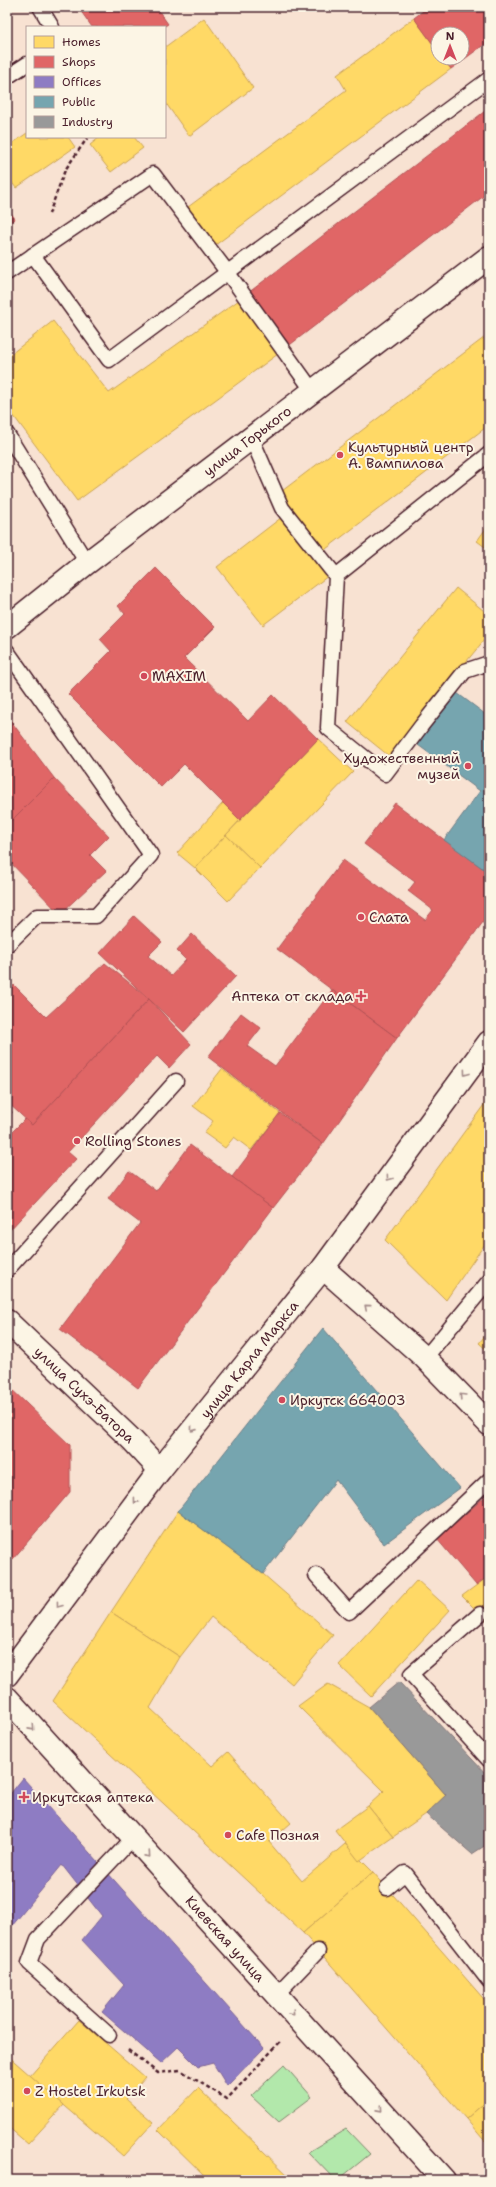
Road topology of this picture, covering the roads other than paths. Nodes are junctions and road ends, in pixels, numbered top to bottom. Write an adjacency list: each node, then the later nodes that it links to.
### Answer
1 (40, 7): 2 (lane)
2 (51, 26)
3 (26, 65): 4 (lane)
4 (7, 77)
5 (489, 79): 9 (lane)
6 (33, 255): 8 (lane); 9 (lane); 9 (lane)
7 (489, 257): 10 (street, улица Горького)
8 (7, 273)
9 (228, 273): 10 (lane)
10 (312, 390): 12 (street, улица Горького)
11 (7, 434): 14 (lane)
12 (251, 437): 14 (street, улица Горького); 15 (lane)
13 (489, 454): 15 (lane)
14 (87, 563): 16 (street, улица Горького)
15 (336, 576): 18 (lane)
16 (7, 626)
17 (7, 651): 19 (lane)
18 (489, 663)
19 (7, 945)
20 (489, 1042): 22 (street, улица Карла Маркса, one-way to 22)
21 (176, 1081): 23 (lane)
22 (323, 1268): 26 (street, one-way to 22); 28 (street, улица Карла Маркса, one-way to 28)
23 (7, 1270)
24 (489, 1281): 26 (lane)
25 (7, 1321): 28 (street, улица Сухэ-Батора)
26 (425, 1358): 27 (street, one-way to 26)
27 (489, 1424)
28 (160, 1470): 32 (street, улица Карла Маркса, one-way to 32)
29 (489, 1480): 30 (lane)
30 (316, 1575)
31 (480, 1614): 34 (lane)
32 (7, 1675)
33 (7, 1698): 35 (street, Киевская улица, one-way to 35)
34 (489, 1760)
35 (133, 1838): 39 (street, Киевская улица, one-way to 39); 40 (lane)
36 (387, 1888): 38 (lane)
37 (318, 1951): 39 (lane)
38 (489, 1981)
39 (276, 1996): 41 (street, Киевская улица, one-way to 41)
40 (109, 2035)
41 (444, 2180)

